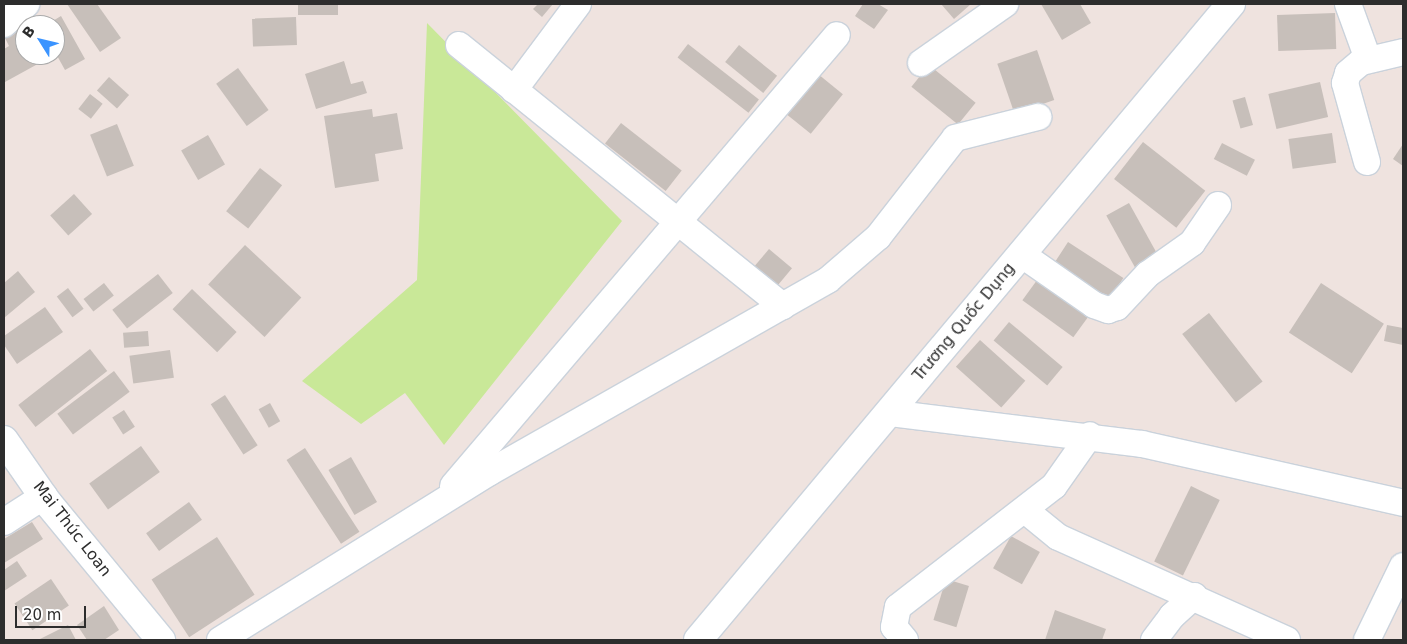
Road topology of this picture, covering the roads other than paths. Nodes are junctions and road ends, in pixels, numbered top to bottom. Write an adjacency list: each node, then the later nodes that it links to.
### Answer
1 (26, 4): 6 (street)
2 (578, 4): 12 (street)
3 (1231, 4): 17 (street, Trương Quốc Dụng)
4 (1348, 4): 10 (street)
5 (997, 6): 11 (street)
6 (4, 24)
7 (837, 35): 16 (street)
8 (459, 45): 12 (street)
9 (1403, 52): 10 (street)
10 (1368, 59): 14 (street)
11 (921, 63)
12 (514, 90): 16 (street)
13 (1038, 117): 18 (street)
14 (1367, 162)
15 (1218, 205): 17 (street)
16 (678, 222): 18 (street); 25 (street)
17 (1021, 254): 19 (street, Trương Quốc Dụng)
18 (783, 306): 25 (street)
19 (889, 413): 20 (street); 31 (street, Trương Quốc Dụng)
20 (1090, 435): 23 (street); 24 (street)
21 (4, 440): 22 (street, Mai Thúc Loan)
22 (44, 496): 26 (street); 29 (street, Mai Thúc Loan)
23 (1403, 503)
24 (1026, 511): 28 (street); 32 (street)
25 (432, 512): 30 (street)
26 (4, 522)
27 (1403, 566): 35 (street)
28 (1194, 596): 33 (street); 34 (street)
29 (161, 640)
30 (220, 640)
31 (698, 640)
32 (905, 640)
33 (1154, 640)
34 (1287, 640)
35 (1367, 640)

